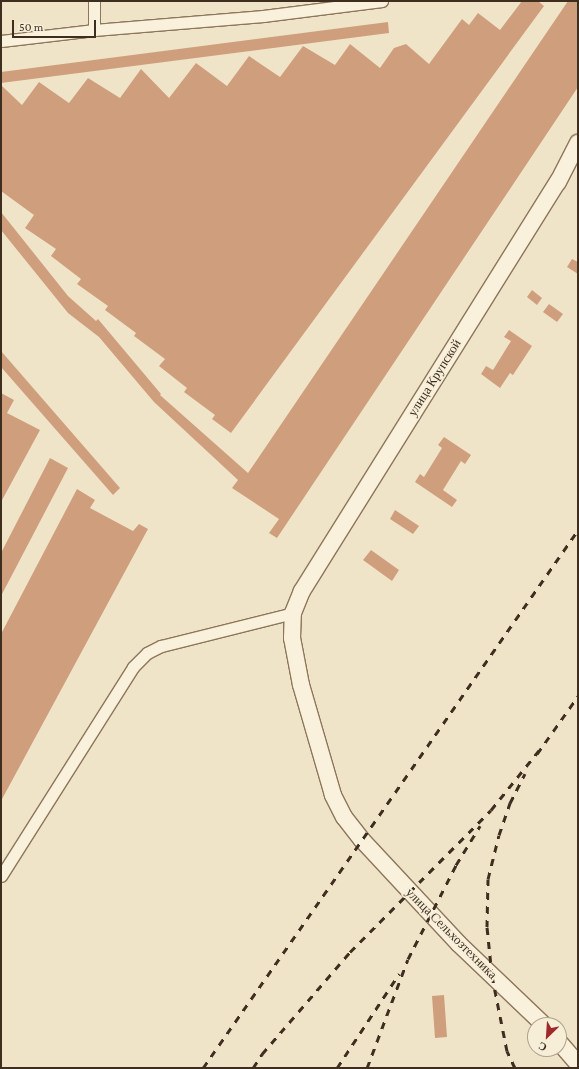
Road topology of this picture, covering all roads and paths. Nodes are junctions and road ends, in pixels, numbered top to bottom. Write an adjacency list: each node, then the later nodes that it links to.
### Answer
1 (94, 1): 3 (street)
2 (382, 1): 3 (street)
3 (94, 30): 4 (street)
4 (1, 41)
5 (578, 143): 6 (main road, улица Крупской)
6 (293, 613): 7 (main road, улица Крупской); 8 (street)
7 (362, 840): 9 (main road, улица Сельхозтехника)
8 (1, 876)
9 (536, 1017)
10 (567, 1051): 11 (main road)
11 (578, 1064)

